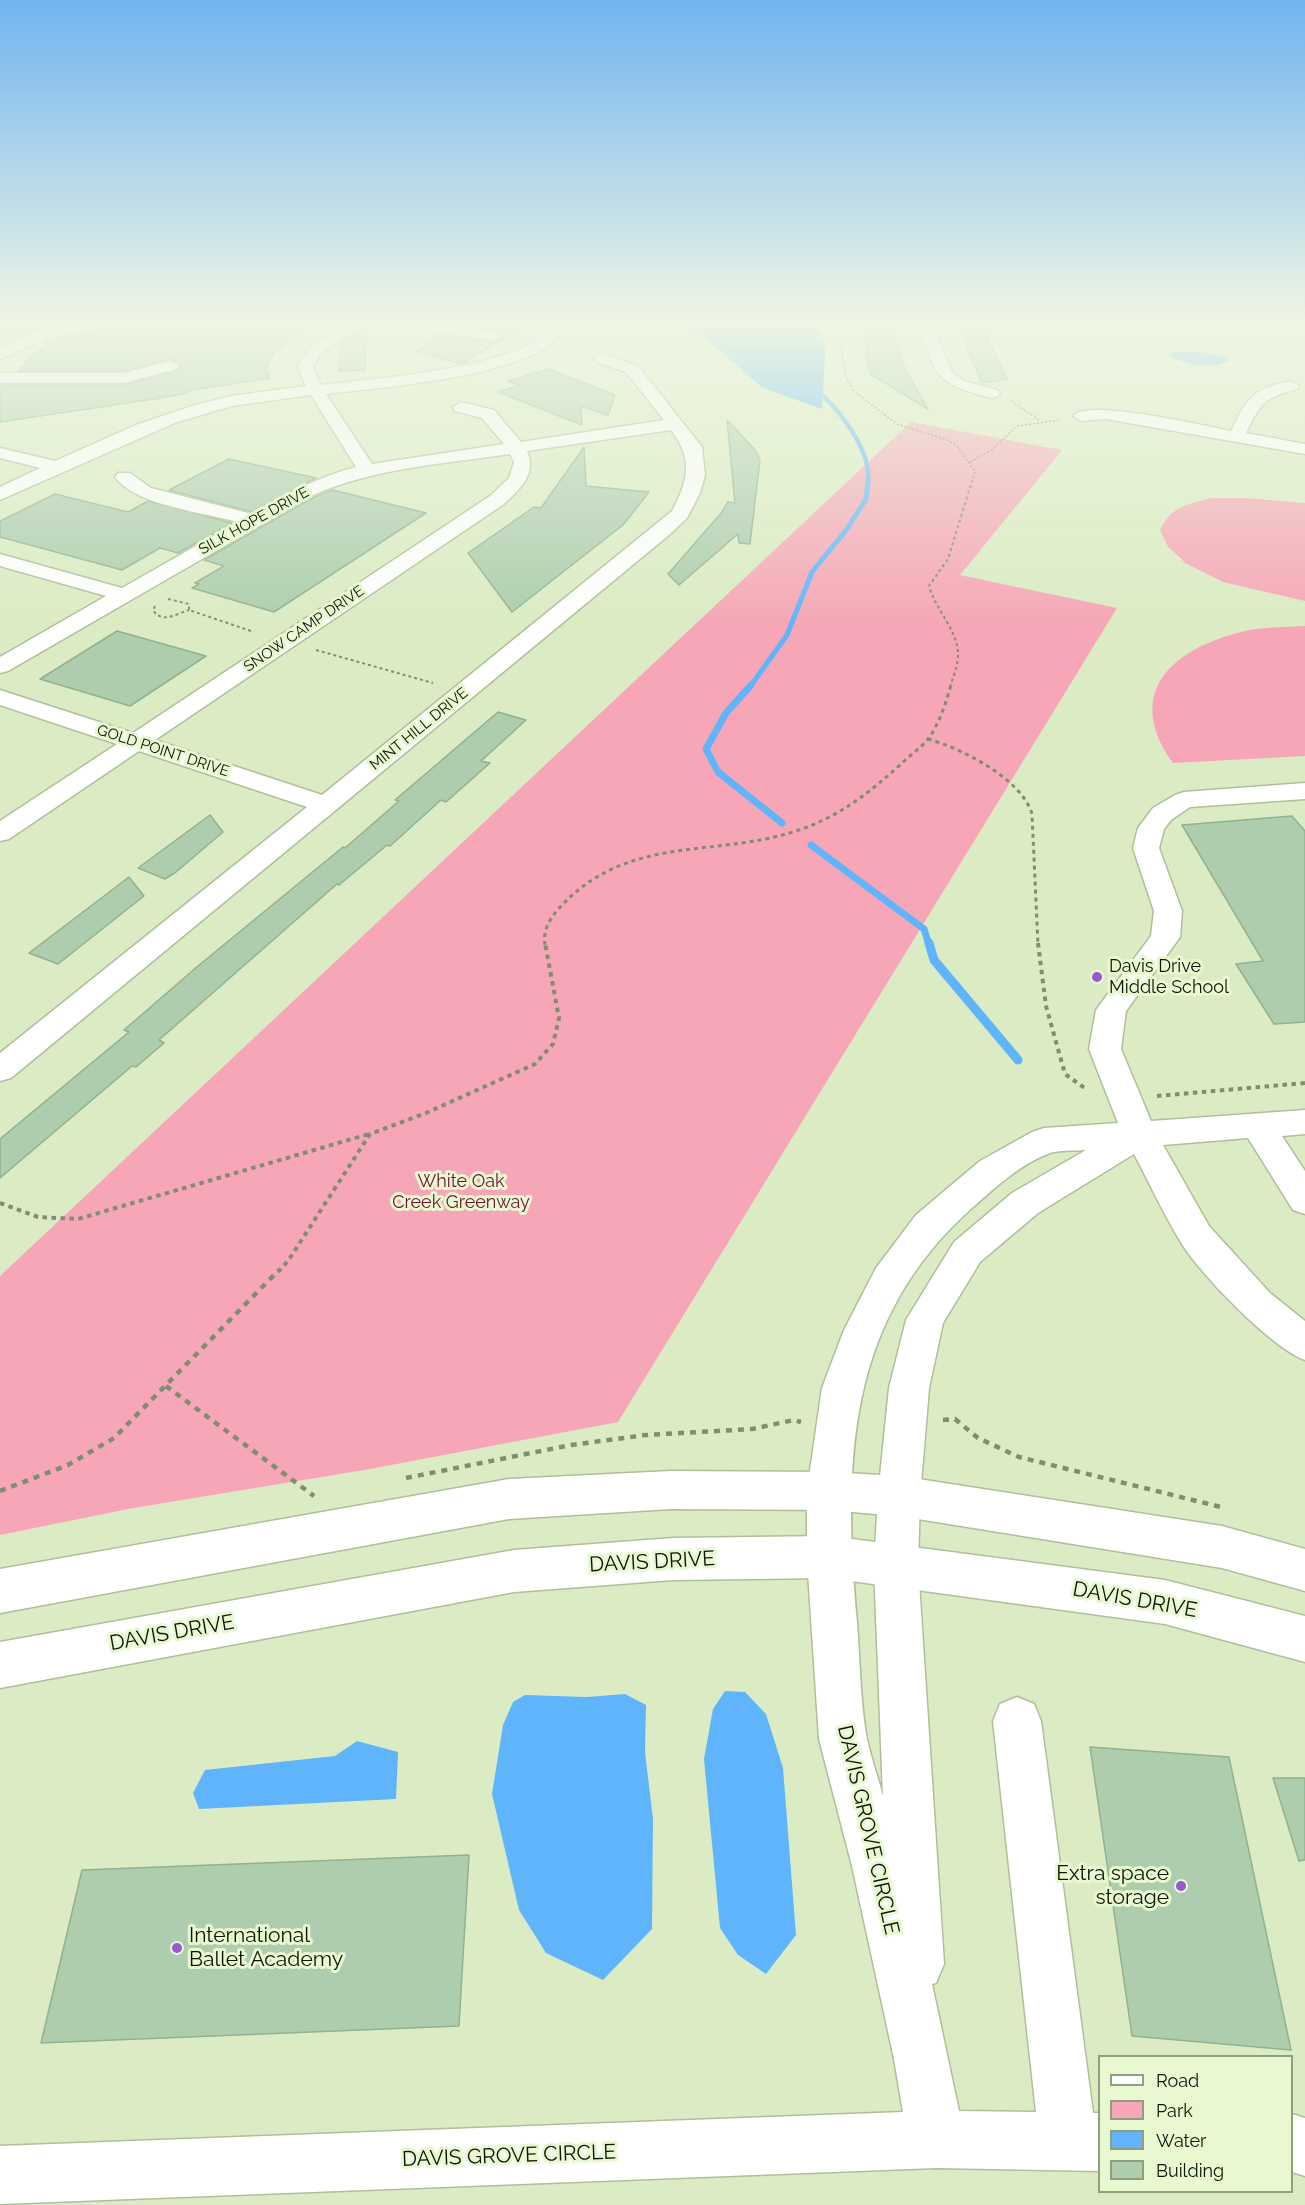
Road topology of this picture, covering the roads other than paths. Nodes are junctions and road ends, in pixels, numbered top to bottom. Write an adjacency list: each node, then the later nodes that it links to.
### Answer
1 (157, 423): 11 (street)
2 (337, 423): 12 (street)
3 (496, 423): 8 (street)
4 (1156, 423): 7 (street)
5 (1243, 423): 7 (street)
6 (674, 424): 8 (street, SILK HOPE DRIVE); 22 (street, MINT HILL DRIVE)
7 (1236, 437): 9 (street)
8 (516, 447): 12 (street, SILK HOPE DRIVE); 20 (street, SNOW CAMP DRIVE)
9 (1305, 449)
10 (0, 453): 11 (street)
11 (57, 467): 14 (street)
12 (367, 470): 15 (street, SILK HOPE DRIVE)
13 (124, 477): 15 (street)
14 (0, 494)
15 (255, 520): 17 (street, SILK HOPE DRIVE)
16 (0, 560): 17 (street)
17 (124, 595): 18 (street, SILK HOPE DRIVE)
18 (0, 666)
19 (0, 697): 20 (street, GOLD POINT DRIVE)
20 (135, 742): 22 (street, GOLD POINT DRIVE); 23 (street, SNOW CAMP DRIVE)
21 (1305, 791): 27 (street)
22 (327, 805): 24 (street, MINT HILL DRIVE)
23 (0, 833)
24 (0, 1070)
25 (1305, 1122): 26 (street, DAVIS GROVE CIRCLE)
26 (1257, 1125): 27 (street, DAVIS GROVE CIRCLE); 28 (street)
27 (1140, 1135): 29 (street); 30 (street, DAVIS GROVE CIRCLE); 31 (street, DAVIS GROVE CIRCLE)
28 (1305, 1200)
29 (1305, 1344)
30 (828, 1491): 31 (street); 32 (street, DAVIS GROVE CIRCLE); 35 (street)
31 (899, 1496): 33 (street, DAVIS GROVE CIRCLE); 34 (street)
32 (829, 1557): 33 (street, DAVIS DRIVE); 37 (street, DAVIS DRIVE); 39 (street, DAVIS GROVE CIRCLE)
33 (896, 1566): 36 (street, DAVIS DRIVE); 39 (street, DAVIS GROVE CIRCLE)
34 (1305, 1570)
35 (0, 1591)
36 (1305, 1639)
37 (0, 1665)
38 (1017, 1721): 41 (street)
39 (922, 2059): 40 (street, DAVIS GROVE CIRCLE)
40 (936, 2139): 41 (street); 42 (street, DAVIS GROVE CIRCLE)
41 (1084, 2142)
42 (0, 2175)

